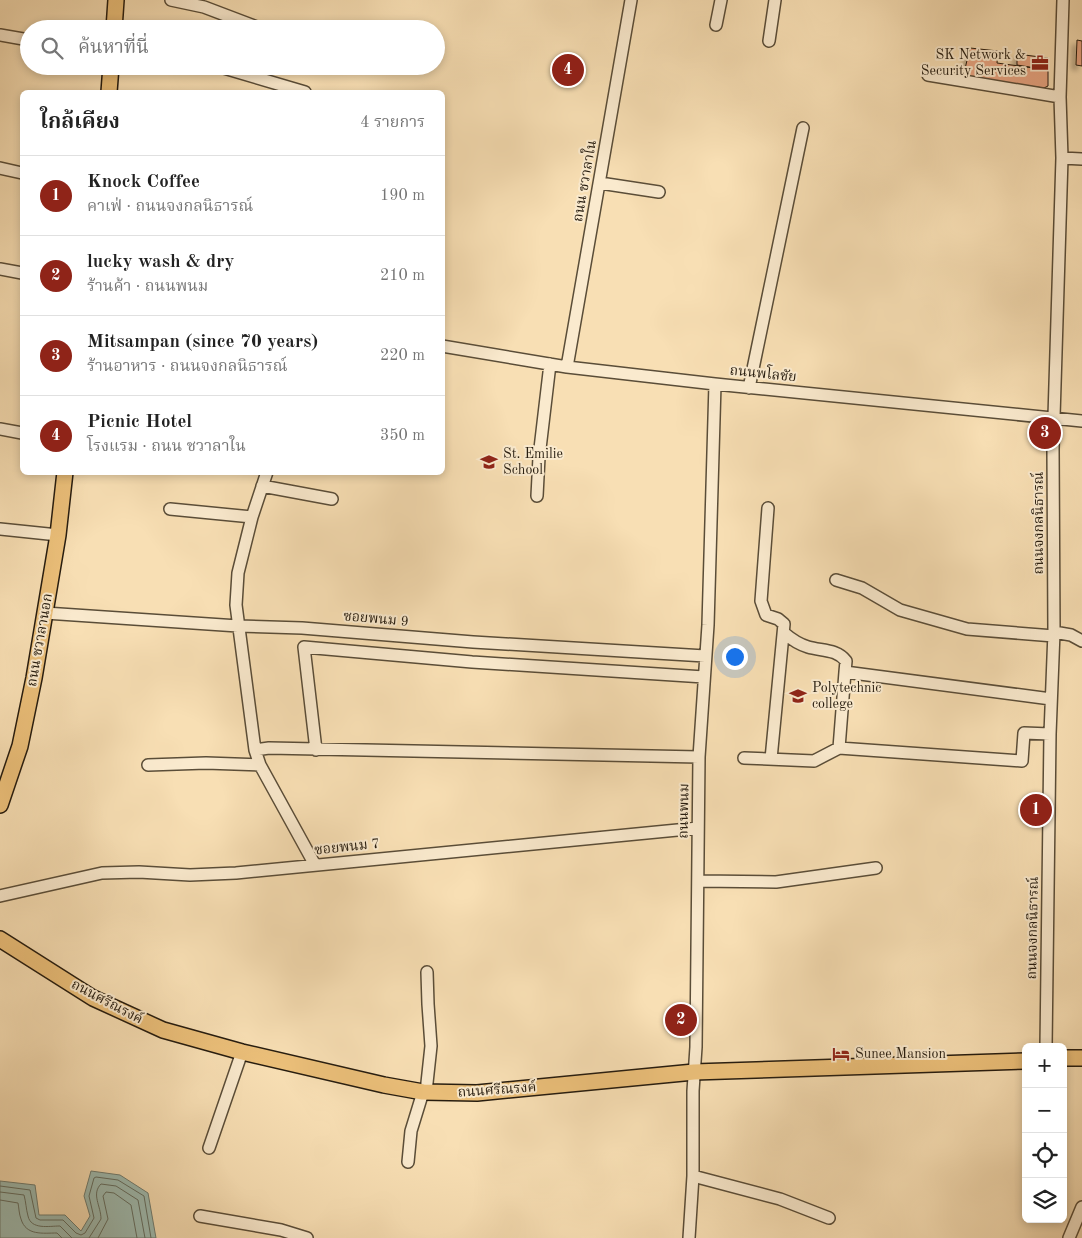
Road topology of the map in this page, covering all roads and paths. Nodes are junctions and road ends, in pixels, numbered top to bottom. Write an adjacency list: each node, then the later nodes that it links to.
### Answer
1 (116, 0): 7 (main road)
2 (171, 0): 8 (street)
3 (631, 0): 24 (street, ถนน ชวาลาใน)
4 (721, 0): 9 (street)
5 (775, 0): 12 (street)
6 (1063, 0): 18 (street, ถนนจงกลนิธารณ์)
7 (115, 20)
8 (237, 20)
9 (716, 25)
10 (0, 35): 11 (street)
11 (20, 38)
12 (769, 41)
13 (110, 75): 16 (main road)
14 (244, 75): 17 (street)
15 (928, 75): 18 (street)
16 (109, 90)
17 (297, 90)
18 (1060, 97): 20 (street, ถนนจงกลนิธารณ์)
19 (803, 128): 32 (street)
20 (1062, 158): 21 (street); 33 (street, ถนนจงกลนิธารณ์)
21 (1082, 159)
22 (0, 168): 23 (street)
23 (20, 173)
24 (600, 183): 25 (street); 30 (street, ถนน ชวาลาใน)
25 (659, 192)
26 (0, 269): 27 (street)
27 (20, 273)
28 (445, 346): 29 (street, ถนนพโลชัย)
29 (550, 364): 30 (street, ถนนพโลชัย); 40 (street)
30 (567, 366): 31 (street, ถนนพโลชัย)
31 (715, 384): 32 (street, ถนนพโลชัย); 54 (street, ถนนพนม)
32 (749, 388): 33 (street, ถนนพโลชัย)
33 (1055, 418): 34 (street, ถนนพโลชัย); 51 (street, ถนนจงกลนิธารณ์)
34 (1082, 421)
35 (0, 429): 36 (street)
36 (20, 433)
37 (65, 475): 46 (main road, ถนน ชวาลานอก)
38 (266, 475): 39 (street)
39 (262, 486): 41 (street); 44 (street)
40 (536, 496)
41 (332, 499)
42 (768, 508): 50 (street)
43 (170, 509): 44 (street)
44 (252, 517): 49 (street)
45 (0, 529): 46 (street)
46 (58, 535): 48 (main road, ถนน ชวาลานอก)
47 (836, 580): 51 (street)
48 (45, 613): 49 (street, ซอยพนม 9); 68 (main road, ถนน ชวาลานอก)
49 (238, 626): 53 (street, ซอยพนม 9); 61 (street)
50 (784, 633): 56 (street); 65 (street)
51 (1054, 634): 52 (street); 58 (street, ถนนจงกลนิธารณ์)
52 (1082, 641)
53 (473, 642): 54 (street, ซอยพนม 9); 55 (street)
54 (705, 656): 57 (street, ถนนพนม)
55 (472, 662): 57 (street); 62 (street)
56 (845, 672): 58 (street); 60 (street)
57 (704, 677): 63 (street, ถนนพนม)
58 (1051, 699): 59 (street, ถนนจงกลนิธารณ์)
59 (1050, 734): 60 (street); 76 (street, ถนนจงกลนิธารณ์)
60 (839, 748): 65 (street)
61 (255, 750): 62 (street); 67 (street)
62 (316, 750): 63 (street)
63 (699, 756): 69 (street, ถนนพนม)
64 (744, 758): 65 (street)
65 (771, 759)
66 (148, 765): 67 (street)
67 (260, 766): 70 (street)
68 (0, 805)
69 (698, 828): 70 (street, ซอยพนม 7); 72 (street, ถนนพนม)
70 (315, 865): 73 (street, ซอยพนม 7)
71 (876, 868): 72 (street)
72 (698, 881): 81 (street, ถนนพนม)
73 (0, 896)
74 (0, 939): 77 (main road, ถนนศรีณรงค์)
75 (427, 972): 82 (street)
76 (1046, 1043)
77 (242, 1052): 82 (main road, ถนนศรีณรงค์); 83 (street)
78 (1067, 1058): 79 (main road)
79 (1082, 1058)
80 (1022, 1061): 81 (main road, ถนนศรีณรงค์)
81 (694, 1072): 82 (main road, ถนนศรีณรงค์); 85 (street, ถนนพนม)
82 (424, 1092): 84 (street)
83 (210, 1148)
84 (408, 1162)
85 (693, 1176): 88 (street); 90 (street, ถนนพนม)
86 (1082, 1207): 91 (street)
87 (200, 1216): 89 (street)
88 (829, 1218)
89 (307, 1238)
90 (689, 1238)
91 (1069, 1238)

